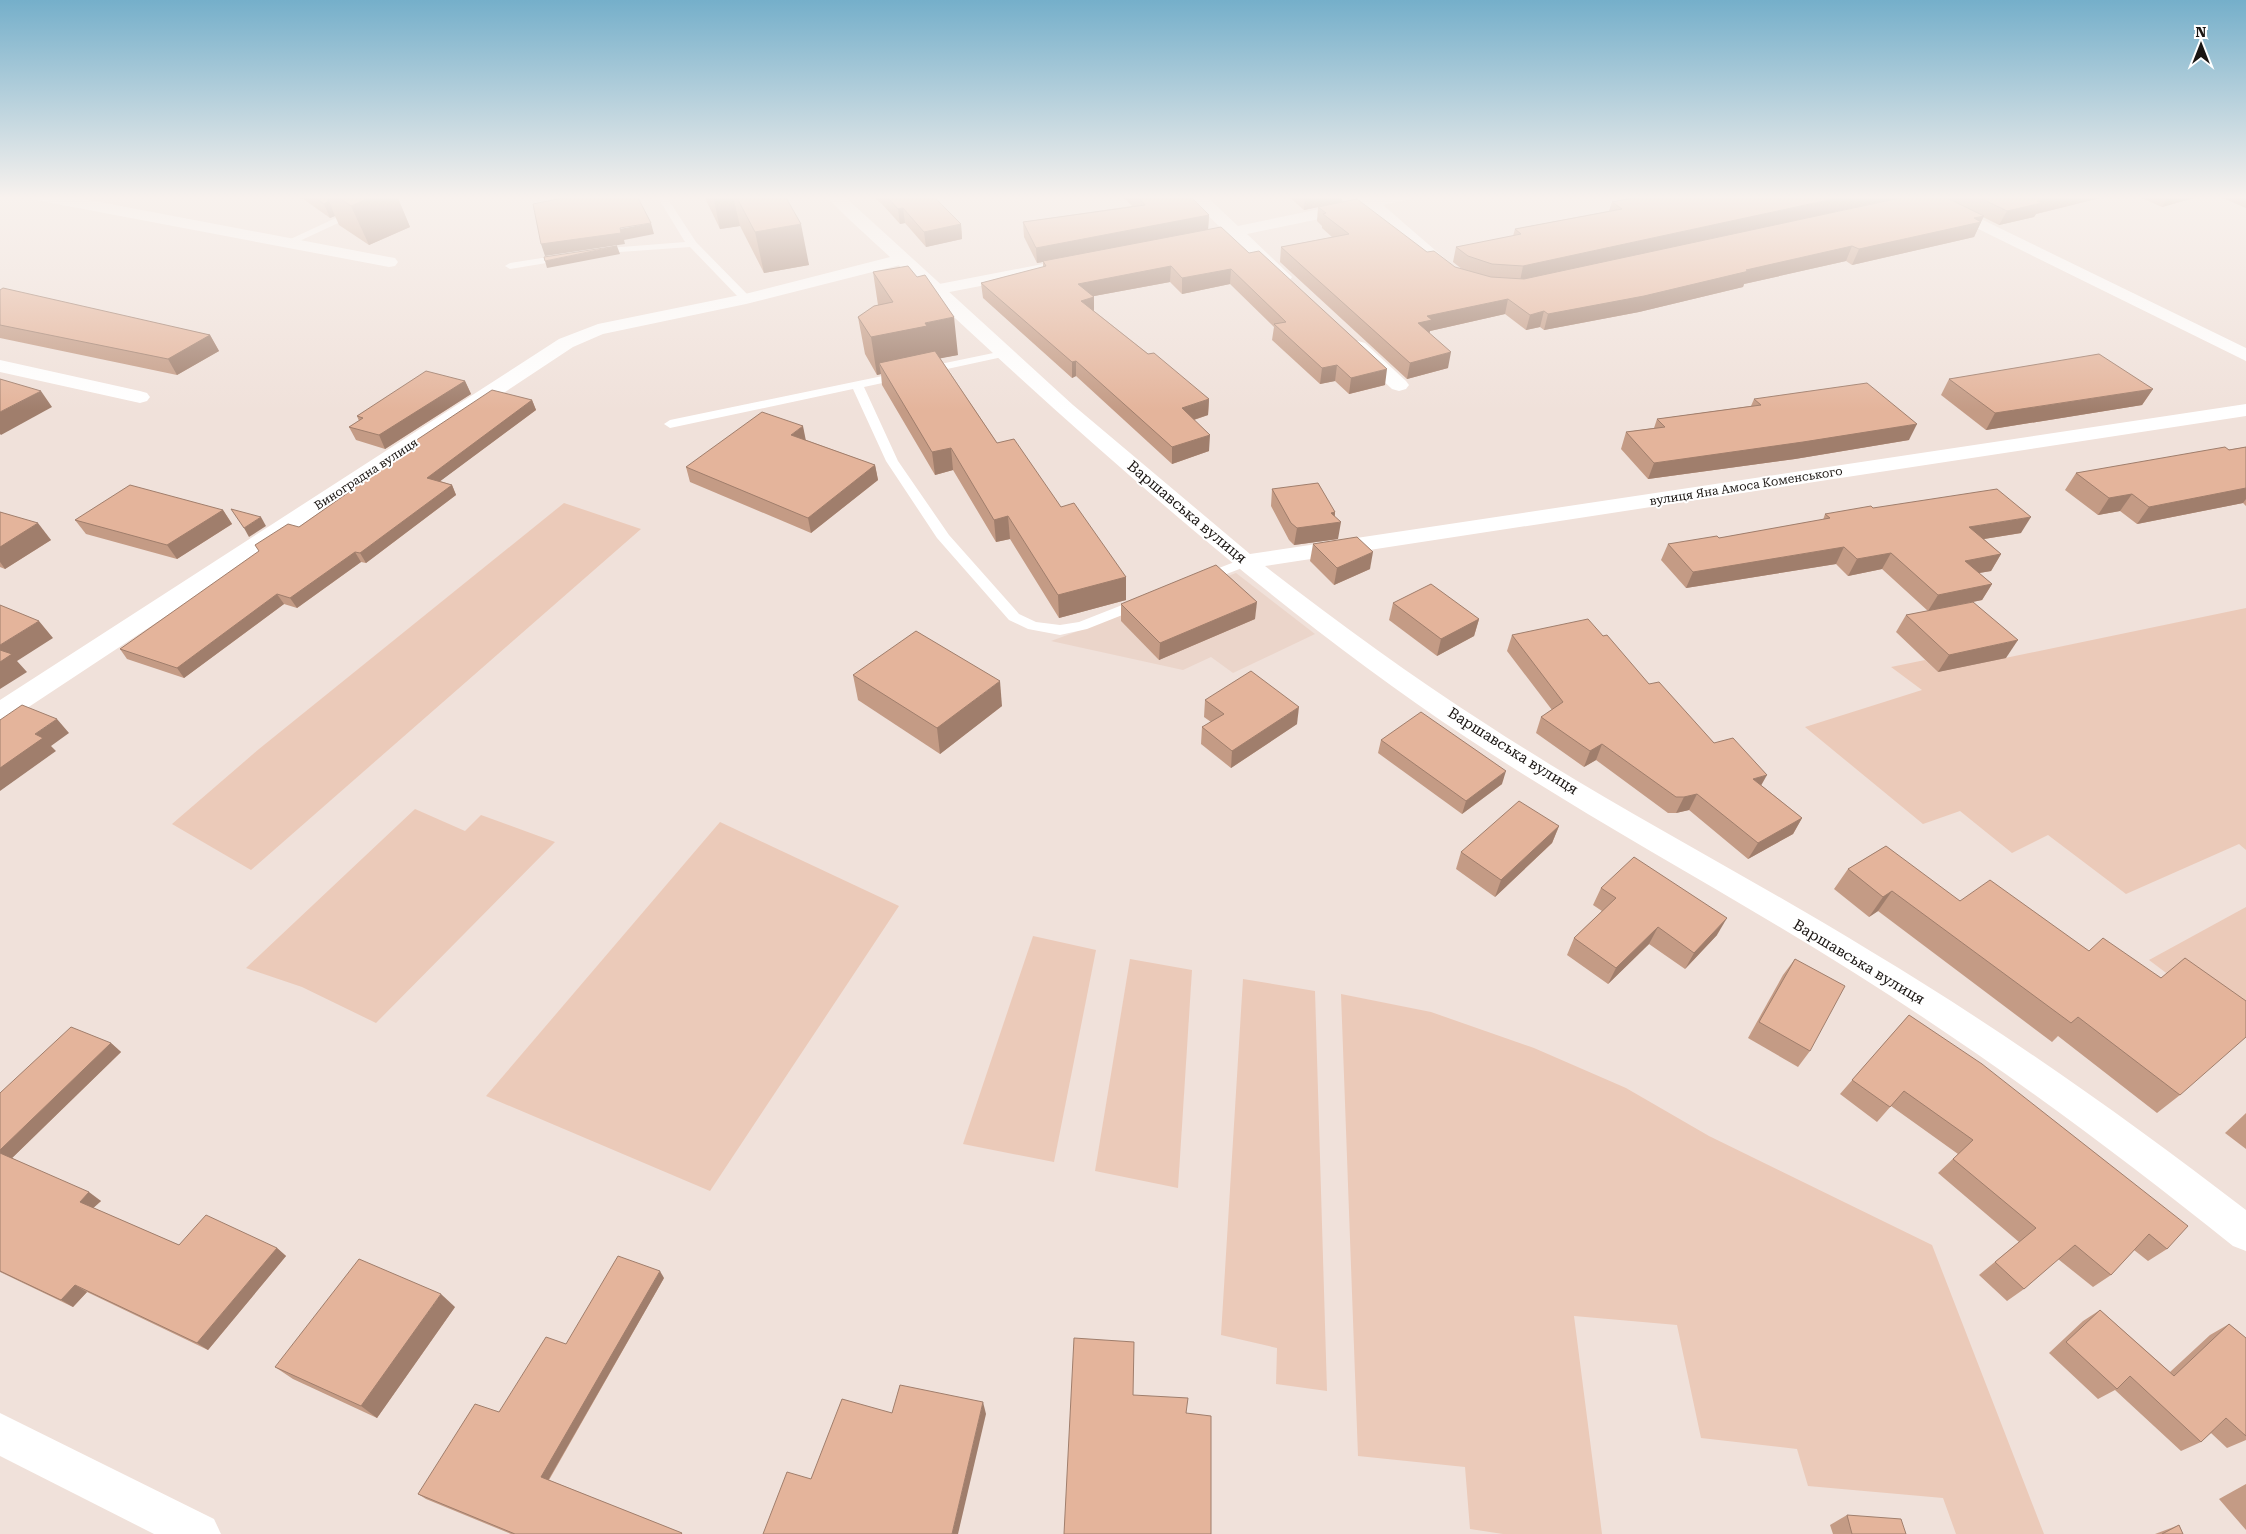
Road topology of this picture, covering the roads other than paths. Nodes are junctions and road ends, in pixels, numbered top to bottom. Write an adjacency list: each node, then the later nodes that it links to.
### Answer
1 (715, 268): 11 (lane)
2 (869, 268): 11 (street, Виноградна вулиця)
3 (911, 268): 9 (street, Варшавська вулиця)
4 (1051, 268): 9 (street)
5 (1273, 268): 10 (street)
6 (1447, 268): 8 (street)
7 (2073, 268): 14 (street)
8 (1467, 281)
9 (934, 290): 13 (street, Варшавська вулиця)
10 (1299, 292)
11 (746, 299): 24 (street, Виноградна вулиця)
12 (1349, 338): 17 (street)
13 (1003, 354): 16 (lane); 21 (street, Варшавська вулиця)
14 (2246, 355)
15 (0, 366): 18 (street)
16 (857, 385): 20 (lane); 23 (lane)
17 (1399, 385)
18 (140, 397)
19 (2246, 410): 21 (street, вулиця Яна Амоса Коменського)
20 (670, 424)
21 (1245, 562): 22 (lane); 25 (street, Варшавська вулиця)
22 (1192, 583)
23 (1156, 597)
24 (0, 713)
25 (2246, 1233)
26 (0, 1434): 27 (street)
27 (199, 1534)

